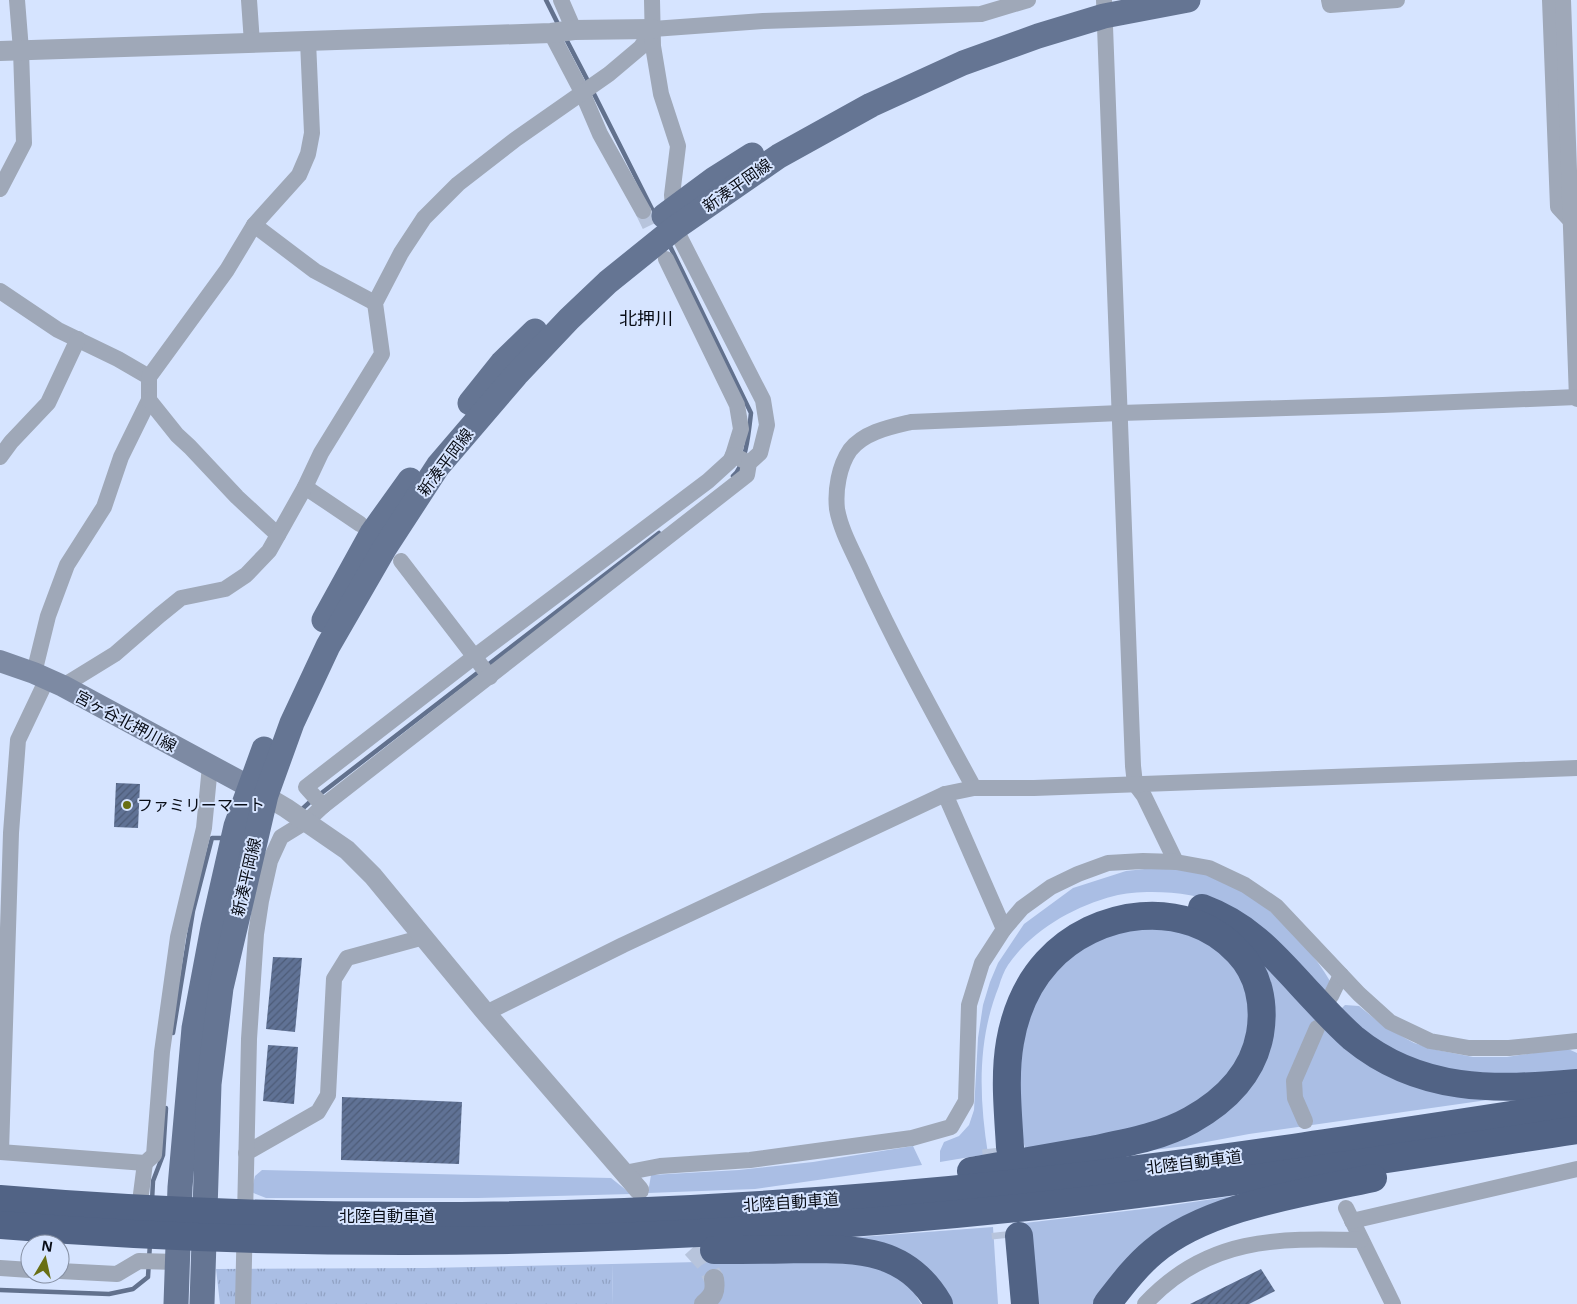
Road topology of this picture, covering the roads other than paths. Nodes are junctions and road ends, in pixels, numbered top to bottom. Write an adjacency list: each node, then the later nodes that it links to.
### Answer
1 (17, 0): 17 (street)
2 (249, 0): 16 (street)
3 (561, 0): 13 (street)
4 (652, 0): 12 (street)
5 (1028, 0): 12 (street)
6 (1188, 0): 11 (main road, 新湊平岡線)
7 (1329, 0): 8 (street)
8 (1398, 0)
9 (1550, 0): 22 (street)
10 (1563, 0): 22 (street)
11 (1105, 4): 23 (main road, 新湊平岡線); 32 (street)
12 (653, 29): 13 (street); 19 (street); 23 (street)
13 (574, 30): 14 (street)
14 (551, 33): 15 (street); 19 (street)
15 (308, 41): 16 (street); 24 (street)
16 (252, 42): 17 (street)
17 (21, 50): 18 (street); 20 (street)
18 (0, 51)
19 (582, 92): 21 (street); 27 (street)
20 (0, 189)
21 (643, 211)
22 (1574, 218): 30 (street)
23 (674, 219): 35 (street); 48 (main road, 新湊平岡線)
24 (254, 225): 27 (street); 29 (street)
25 (666, 259): 33 (street)
26 (0, 291): 28 (street)
27 (375, 303): 36 (street)
28 (78, 339): 29 (street); 34 (street)
29 (149, 377): 31 (street)
30 (1577, 398): 32 (street)
31 (149, 400): 38 (street); 43 (street)
32 (1120, 412): 46 (street); 47 (street)
33 (733, 455): 35 (street); 40 (street)
34 (0, 457)
35 (749, 463): 42 (street)
36 (305, 487): 37 (street); 38 (street)
37 (360, 524)
38 (278, 535): 43 (street)
39 (402, 561): 40 (street)
40 (474, 657): 42 (street); 50 (street)
41 (0, 661): 43 (main road, 宮ヶ谷北押川線)
42 (490, 677): 50 (street)
43 (48, 680): 44 (main road, 宮ヶ谷北押川線); 64 (street)
44 (210, 766): 48 (main road, 宮ヶ谷北押川線); 66 (street)
45 (1577, 768): 46 (street)
46 (1135, 784): 47 (street); 52 (street)
47 (974, 788): 49 (street)
48 (258, 791): 51 (street); 78 (main road, 新湊平岡線); 84 (main road, 新湊平岡線)
49 (944, 794): 53 (street); 57 (street)
50 (322, 805): 51 (street)
51 (307, 821): 54 (street); 65 (street)
52 (1176, 862): 53 (street); 55 (street)
53 (1004, 929): 68 (street)
54 (424, 937): 57 (street); 65 (street)
55 (1341, 976): 56 (street); 59 (street)
56 (1331, 996)
57 (486, 1013): 68 (street)
58 (1317, 1028): 62 (street)
59 (1577, 1041)
60 (1577, 1083): 71 (highway)
61 (1577, 1104): 71 (highway, 北陸自動車道)
62 (1305, 1121)
63 (1577, 1132): 76 (highway, 北陸自動車道); 90 (highway)
64 (0, 1152): 66 (street)
65 (246, 1153): 85 (street)
66 (145, 1163): 77 (street)
67 (1577, 1169): 75 (street)
68 (624, 1173): 69 (street)
69 (639, 1190)
70 (0, 1199): 72 (highway, 北陸自動車道)
71 (789, 1202): 74 (highway, 北陸自動車道)
72 (128, 1221): 73 (highway, 北陸自動車道); 74 (highway, 北陸自動車道)
73 (0, 1225)
74 (257, 1226): 76 (highway, 北陸自動車道)
75 (1361, 1240): 91 (street); 92 (street)
76 (368, 1241): 87 (highway)
77 (139, 1261): 78 (street); 81 (street)
78 (177, 1262): 83 (main road, 新湊平岡線)
79 (0, 1268): 80 (street)
80 (20, 1269)
81 (70, 1272)
82 (714, 1279): 86 (street)
83 (176, 1304)
84 (202, 1304)
85 (243, 1304)
86 (704, 1304)
87 (939, 1304)
88 (1012, 1304): 89 (highway)
89 (1025, 1304)
90 (1107, 1304)
91 (1145, 1304)
92 (1394, 1304)

